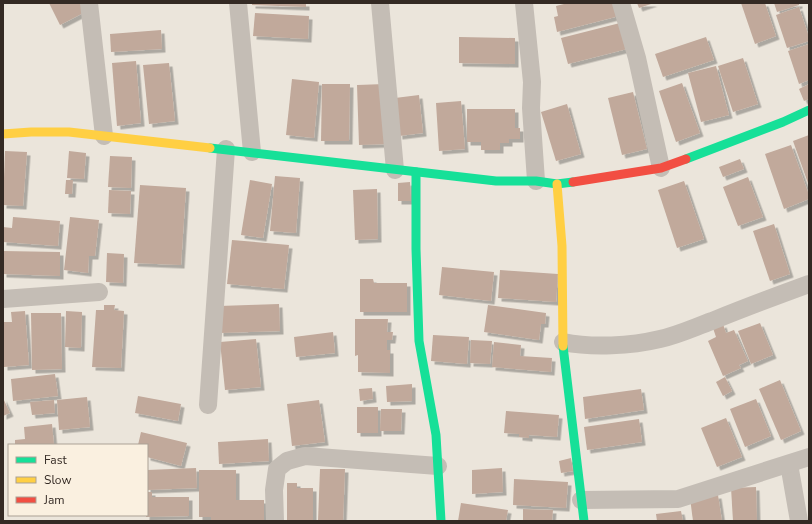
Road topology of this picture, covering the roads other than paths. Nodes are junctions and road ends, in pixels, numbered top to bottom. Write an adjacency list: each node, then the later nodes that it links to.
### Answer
1 (89, 3): 8 (street)
2 (238, 3): 10 (street)
3 (380, 3): 12 (street)
4 (524, 3): 14 (street)
5 (621, 3): 11 (street)
6 (809, 110): 11 (street)
7 (3, 134): 8 (street)
8 (104, 136): 9 (street)
9 (226, 150): 10 (street); 20 (street)
10 (252, 152): 12 (street)
11 (661, 168): 15 (street)
12 (395, 170): 13 (street)
13 (416, 172): 14 (street); 23 (street)
14 (536, 181): 15 (street)
15 (557, 184): 19 (street)
16 (809, 284): 19 (street)
17 (99, 292): 18 (street)
18 (3, 300)
19 (563, 342): 24 (street)
20 (208, 405)
21 (809, 457): 22 (street)
22 (789, 464): 24 (street); 28 (street)
23 (438, 466): 25 (street); 26 (street)
24 (581, 500): 27 (street)
25 (275, 521)
26 (441, 521)
27 (584, 521)
28 (800, 521)

